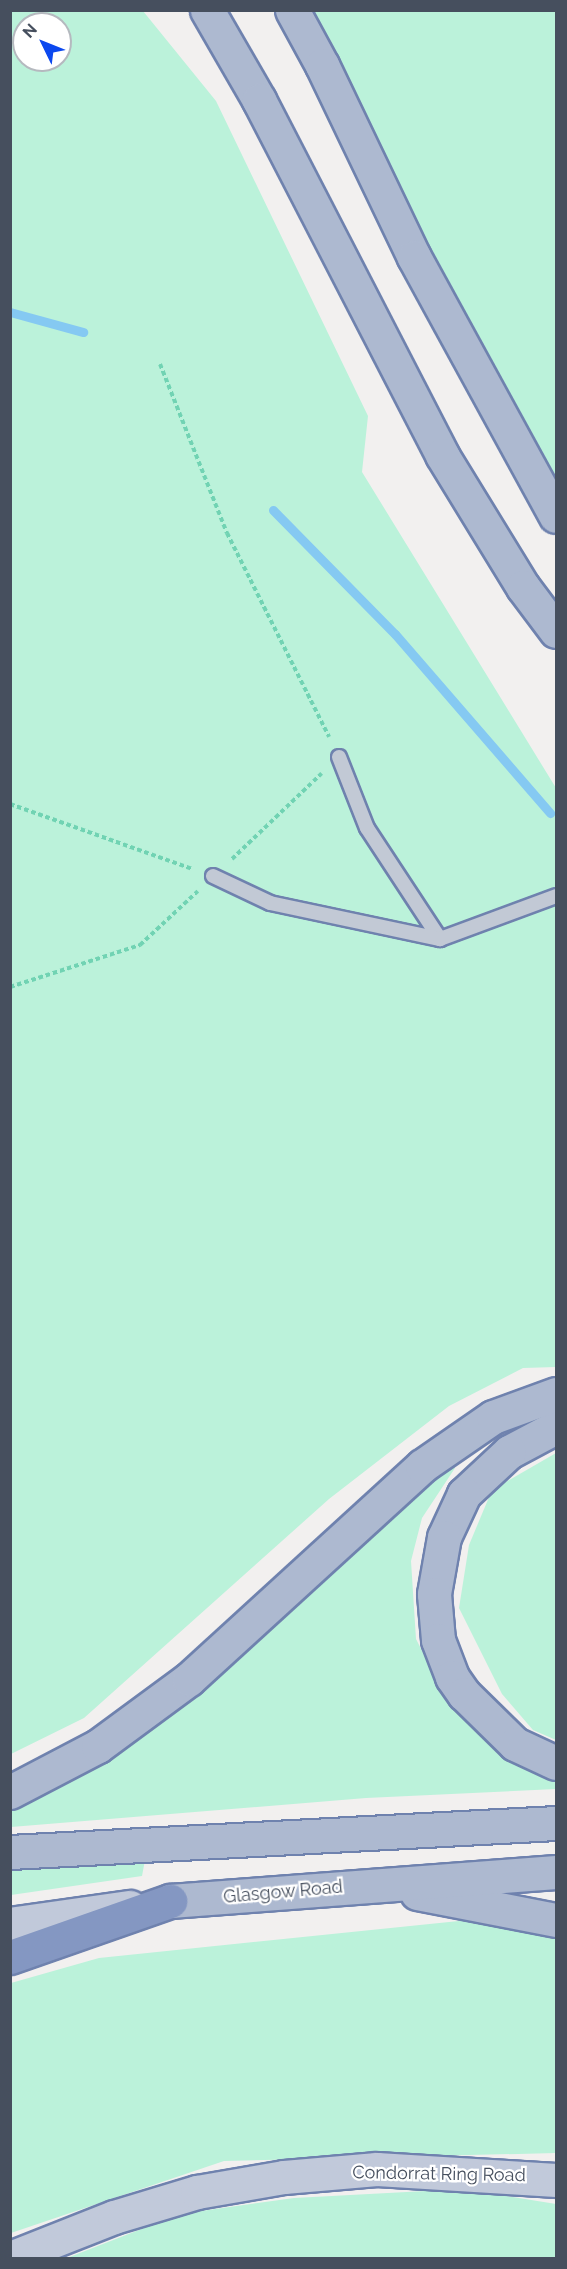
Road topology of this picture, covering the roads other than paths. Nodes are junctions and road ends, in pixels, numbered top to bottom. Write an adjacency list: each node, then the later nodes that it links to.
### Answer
1 (207, 10): 4 (main road)
2 (292, 10): 3 (main road)
3 (556, 516)
4 (556, 632)
5 (339, 757): 8 (lane)
6 (213, 876): 8 (lane)
7 (556, 896): 8 (lane)
8 (441, 939)
9 (556, 1394): 12 (main road)
10 (556, 1427): 11 (main road)
11 (556, 1763)
12 (10, 1792)
13 (556, 1823): 14 (main road)
14 (10, 1852)
15 (556, 1872): 16 (main road, Glasgow Road)
16 (376, 1884): 17 (main road, Glasgow Road); 18 (main road)
17 (170, 1901): 19 (street, Glasgow Road); 20 (highway)
18 (556, 1920)
19 (10, 1924)
20 (10, 1957)
21 (556, 2180): 22 (street, Condorrat Ring Road)
22 (10, 2258)

